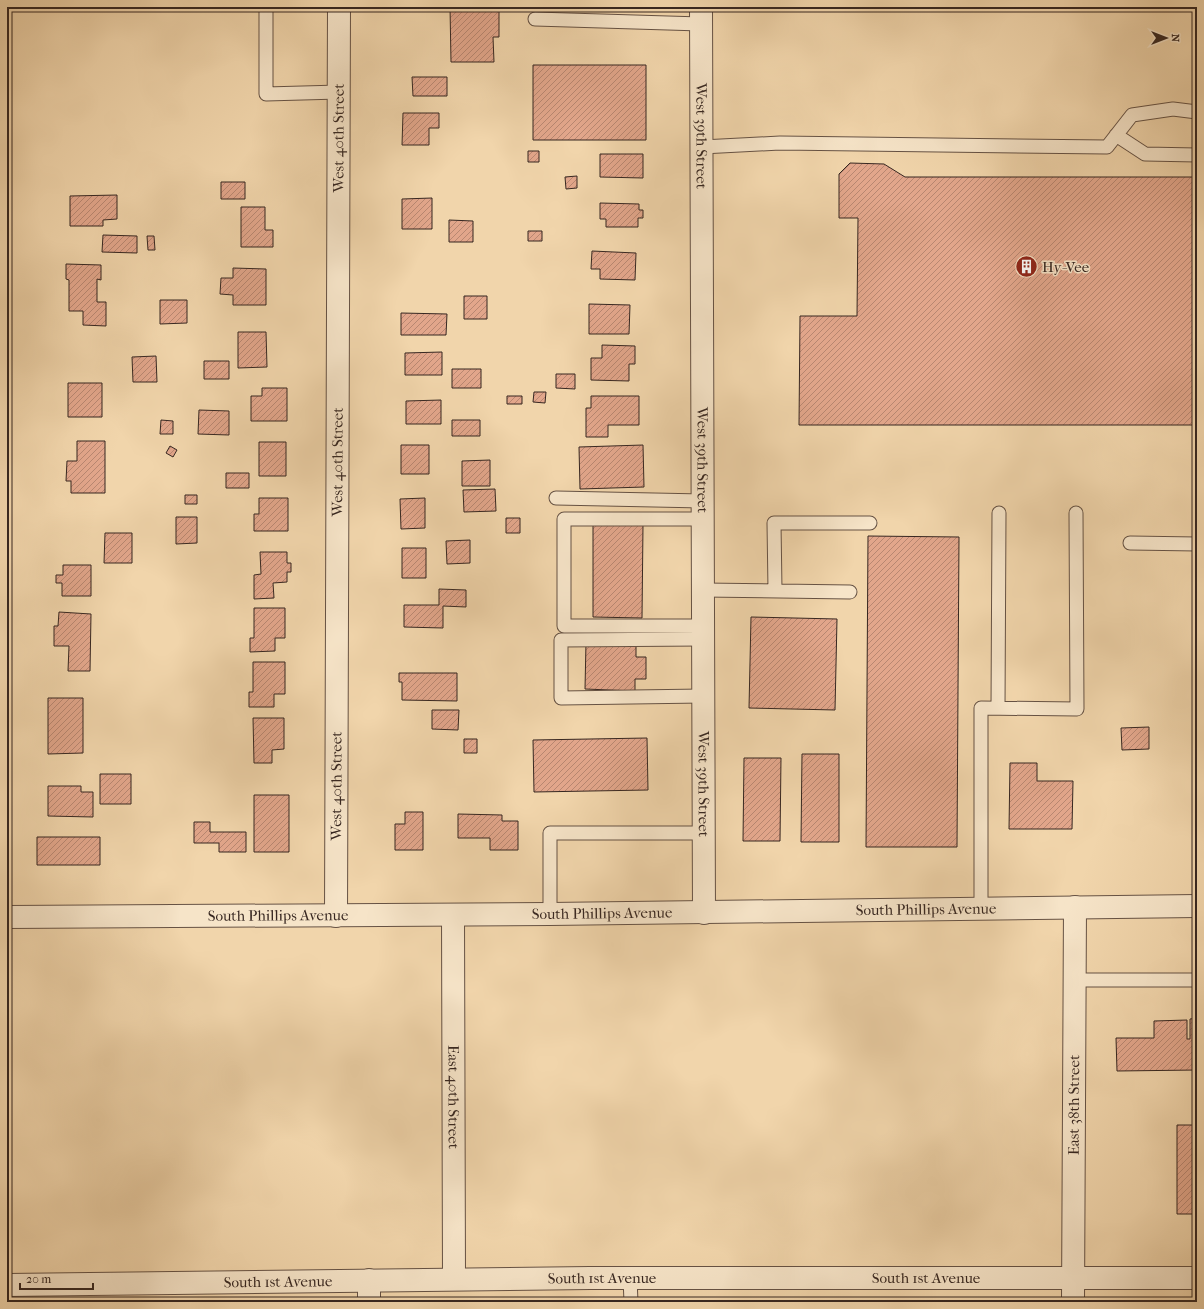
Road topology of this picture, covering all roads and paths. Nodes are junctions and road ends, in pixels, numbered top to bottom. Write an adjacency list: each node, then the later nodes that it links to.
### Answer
1 (339, 7): 5 (street, West 40th Street)
2 (266, 8): 5 (lane)
3 (701, 16): 4 (lane); 8 (street, West 39th Street)
4 (535, 19)
5 (339, 92): 30 (street, West 40th Street)
6 (1197, 112): 7 (lane)
7 (1116, 135): 8 (lane); 9 (lane)
8 (702, 147): 11 (street, West 39th Street)
9 (1197, 155)
10 (556, 498): 11 (lane)
11 (703, 510): 17 (street, West 39th Street); 20 (lane)
12 (999, 514): 22 (lane)
13 (1076, 514): 22 (lane)
14 (870, 523): 18 (lane)
15 (1130, 543): 16 (lane)
16 (1197, 544)
17 (703, 590): 18 (lane); 20 (street, West 39th Street)
18 (775, 590): 19 (lane)
19 (850, 592)
20 (703, 632): 21 (street, West 39th Street); 21 (lane)
21 (703, 696): 23 (street, West 39th Street)
22 (998, 708): 26 (lane)
23 (704, 833): 27 (street, West 39th Street); 28 (lane)
24 (1197, 906): 25 (street, South Phillips Avenue)
25 (1075, 907): 26 (street, South Phillips Avenue); 32 (street, East 38th Street)
26 (981, 908): 27 (street, South Phillips Avenue)
27 (704, 913): 28 (street, South Phillips Avenue)
28 (550, 914): 29 (street, South Phillips Avenue)
29 (453, 915): 30 (street, South Phillips Avenue); 37 (street, East 40th Street)
30 (336, 916): 31 (street, South Phillips Avenue)
31 (7, 917)
32 (1074, 980): 33 (lane); 34 (street, East 38th Street)
33 (1197, 980)
34 (1073, 1277): 35 (street, South 1st Avenue); 36 (street, South 1st Avenue); 42 (street, East 38th Street)
35 (630, 1278): 37 (street, South 1st Avenue); 41 (lane)
36 (1197, 1278)
37 (454, 1279): 38 (street, South 1st Avenue)
38 (369, 1280): 39 (street, South 1st Avenue); 40 (street)
39 (7, 1285)
40 (369, 1302)
41 (631, 1302)
42 (1073, 1302)

